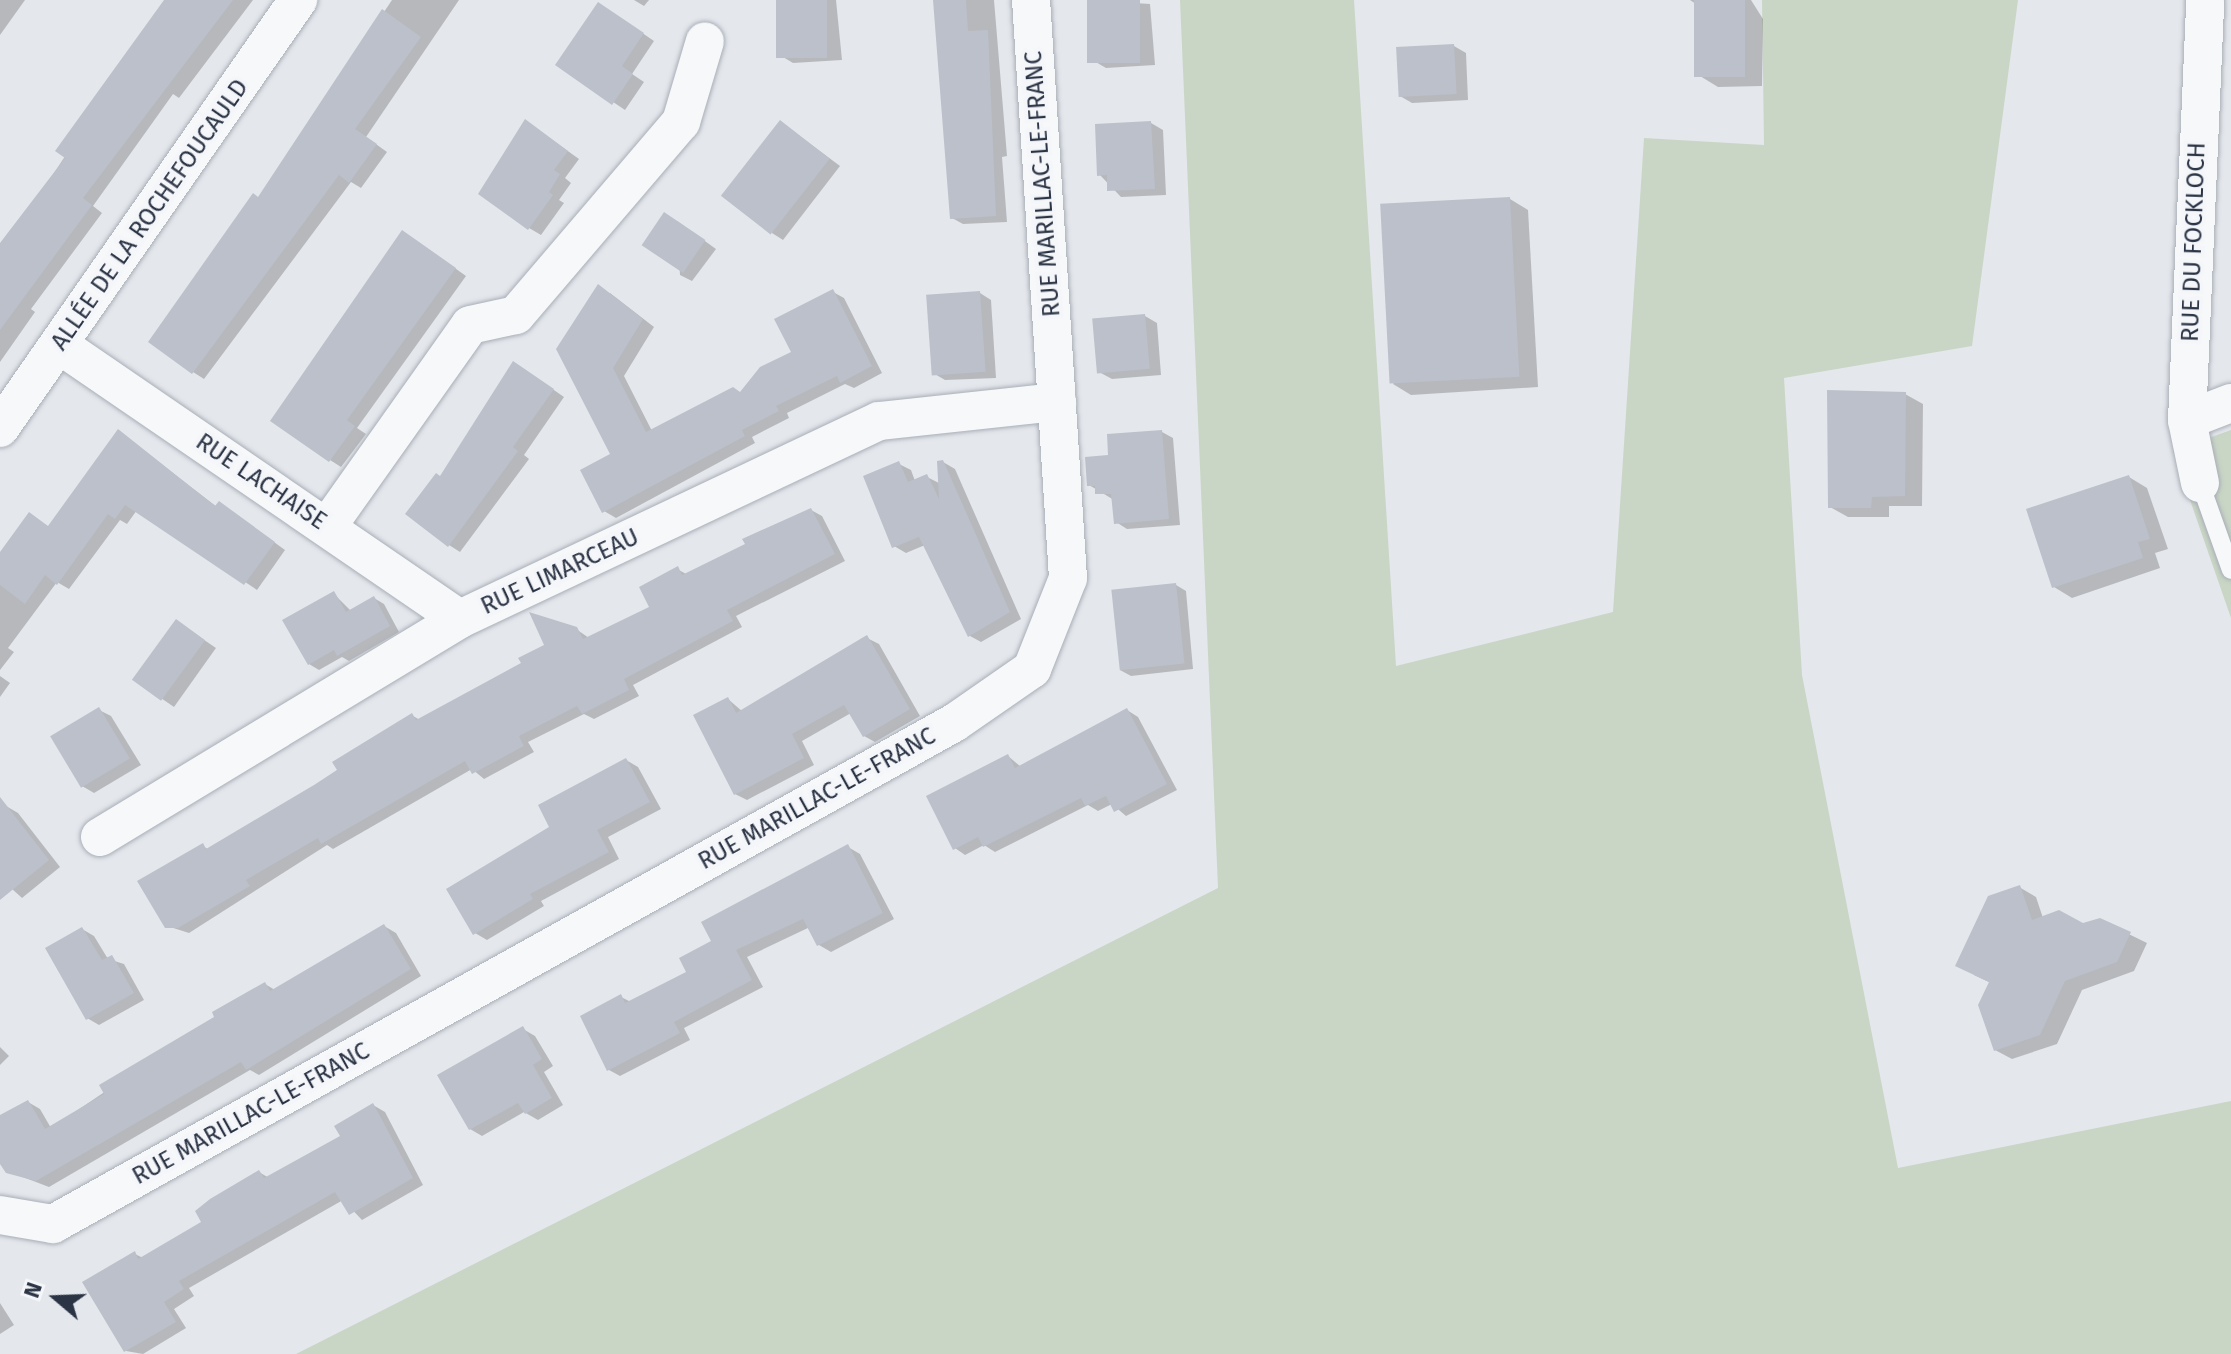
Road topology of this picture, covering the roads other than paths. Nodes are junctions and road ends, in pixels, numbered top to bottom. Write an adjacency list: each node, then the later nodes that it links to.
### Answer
1 (298, 0): 5 (street, ALLÉE DE LA ROCHEFOUCAULD)
2 (1031, 0): 6 (street, RUE MARILLAC-LE-FRANC)
3 (2205, 0): 8 (street, RUE DU FOCKLOCH)
4 (705, 41): 11 (street)
5 (61, 346): 9 (street, ALLÉE DE LA ROCHEFOUCAULD); 11 (street, RUE LACHAISE)
6 (1057, 402): 13 (street, RUE LIMARCEAU); 15 (street, RUE MARILLAC-LE-FRANC)
7 (2231, 403): 8 (street)
8 (2187, 420): 10 (street, RUE DU FOCKLOCH)
9 (0, 428)
10 (2200, 483): 12 (lane)
11 (327, 527): 13 (street, RUE LACHAISE)
12 (2231, 570)
13 (460, 619): 14 (street, RUE LIMARCEAU)
14 (100, 837)
15 (0, 1215)

